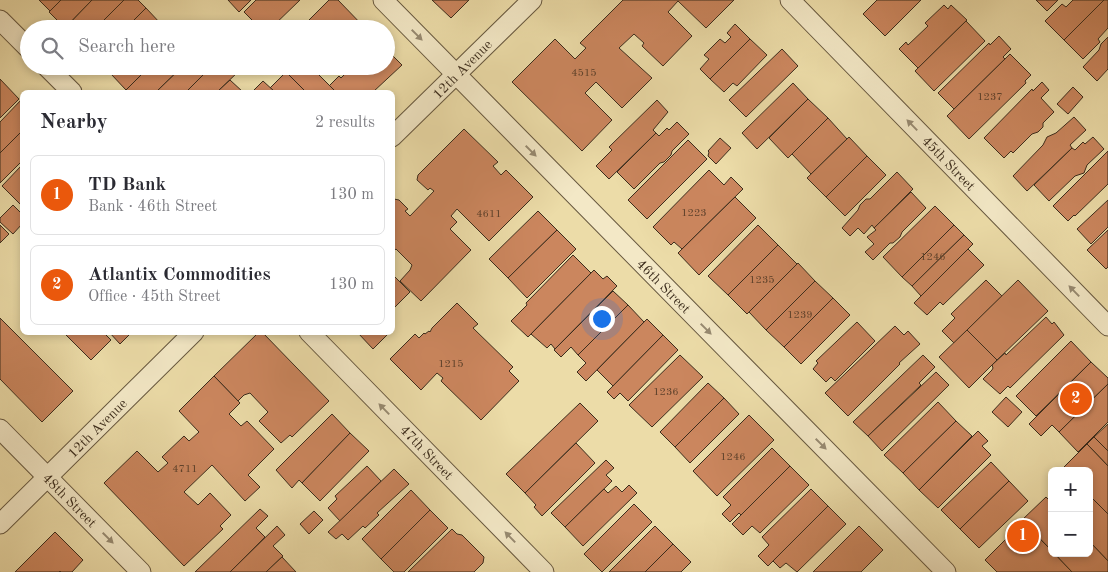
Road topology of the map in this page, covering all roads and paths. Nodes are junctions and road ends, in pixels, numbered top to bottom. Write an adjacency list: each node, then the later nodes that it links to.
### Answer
1 (383, 0): 6 (street, 46th Street, one-way to 6)
2 (532, 0): 6 (street, 12th Avenue)
3 (790, 0): 10 (street, 45th Street, one-way to 3)
4 (0, 20): 5 (street)
5 (20, 40)
6 (456, 74): 9 (street, 12th Avenue); 18 (street, 46th Street, one-way to 18)
7 (55, 75): 8 (street)
8 (70, 90)
9 (395, 134)
10 (1108, 326)
11 (191, 335): 14 (street, 12th Avenue)
12 (312, 335): 17 (street, 47th Street, one-way to 12)
13 (0, 429): 14 (street, 48th Street)
14 (47, 477): 15 (street, 12th Avenue); 16 (street, 48th Street, one-way to 16)
15 (0, 524)
16 (141, 572)
17 (544, 572)
18 (946, 572)

